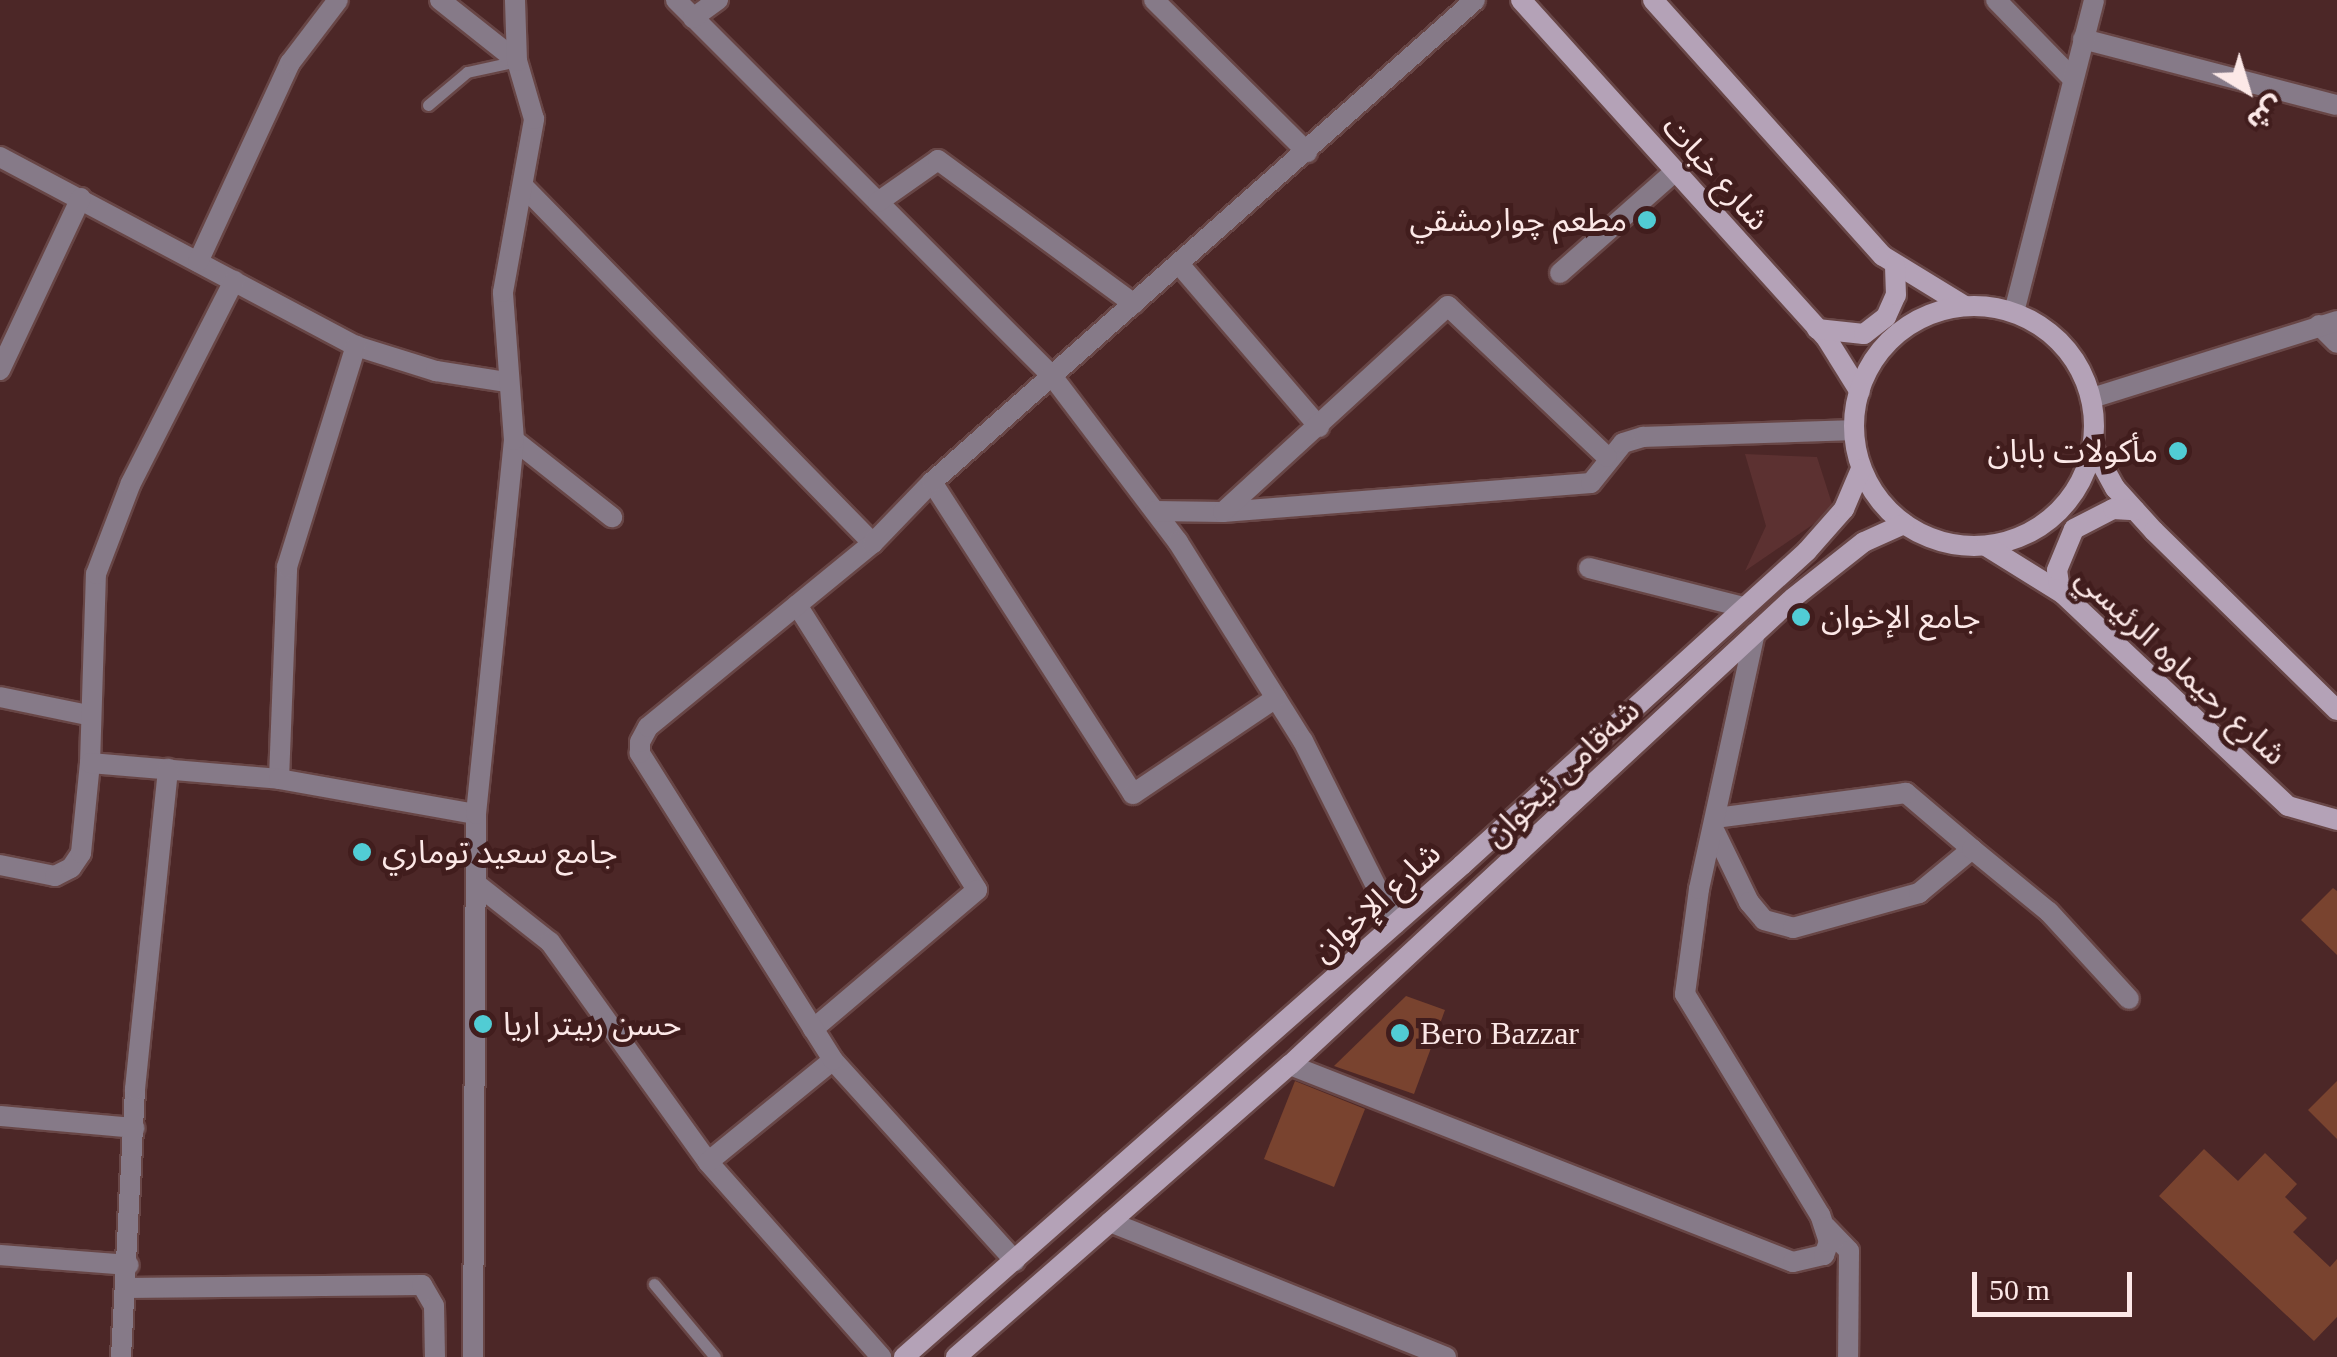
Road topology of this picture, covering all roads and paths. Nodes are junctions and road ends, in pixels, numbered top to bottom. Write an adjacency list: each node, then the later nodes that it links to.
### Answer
1 (338, 0): 24 (street)
2 (440, 0): 14 (street)
3 (515, 0): 14 (street)
4 (676, 0): 12 (street)
5 (718, 0): 12 (street)
6 (1154, 0): 18 (street)
7 (1475, 0): 18 (street)
8 (1521, 0): 20 (main road, شارع خبات)
9 (1653, 0): 26 (main road)
10 (1996, 0): 15 (street)
11 (2094, 0): 13 (street)
12 (693, 18): 23 (street)
13 (2083, 39): 15 (street); 16 (street)
14 (517, 61): 17 (lane); 21 (street)
15 (2072, 78): 31 (street)
16 (2337, 104)
17 (428, 105)
18 (1307, 152): 25 (street)
19 (0, 157): 22 (street)
20 (1674, 172): 27 (street); 33 (main road, شارع خبات)
21 (523, 186): 38 (street); 55 (street)
22 (82, 198): 24 (street); 36 (street)
23 (878, 202): 29 (street); 37 (street)
24 (198, 262): 28 (street)
25 (1179, 264): 29 (street); 41 (street)
26 (1895, 266): 30 (main road); 33 (main road)
27 (1560, 273)
28 (234, 281): 35 (street); 65 (street)
29 (1134, 304): 37 (street)
30 (1963, 305): 31 (main road); 39 (main road)
31 (2014, 312): 40 (main road)
32 (2328, 323): 34 (street); 40 (street)
33 (1818, 329): 39 (main road, شارع خبات)
34 (2337, 343)
35 (356, 346): 38 (street); 68 (street)
36 (0, 370)
37 (1052, 376): 47 (street); 49 (street)
38 (507, 382): 43 (street)
39 (1860, 392): 42 (main road)
40 (2092, 398): 44 (main road)
41 (1319, 427): 45 (street); 50 (street)
42 (1854, 430): 45 (street); 46 (main road)
43 (514, 440): 51 (street); 69 (street)
44 (2093, 448): 48 (main road); 56 (main road)
45 (1607, 456): 50 (street)
46 (1862, 469): 52 (main road, شارع الإخوان); 53 (main road)
47 (932, 482): 55 (street); 63 (street)
48 (2135, 510): 58 (main road); 64 (main road)
49 (1155, 512): 50 (street); 63 (street)
50 (1223, 512)
51 (612, 516)
52 (1836, 522): 54 (main road); 60 (main road, شارع الإخوان)
53 (1904, 524): 54 (main road, شەقامی ئیخوان); 56 (main road)
54 (1864, 542): 61 (main road, شەقامی ئیخوان)
55 (873, 543): 59 (street)
56 (1986, 546): 58 (main road, شارع رحيماوه الرئيسي)
57 (1589, 568): 60 (street)
58 (2060, 592): 70 (main road, شارع رحيماوه الرئيسي)
59 (797, 605): 77 (street); 77 (street)
60 (1743, 607): 75 (main road, شارع الإخوان)
61 (1755, 633): 71 (street); 79 (main road, شەقامی ئیخوان)
62 (0, 697): 65 (street)
63 (1276, 698): 75 (street)
64 (2337, 710)
65 (88, 714): 66 (street)
66 (90, 763): 67 (street); 73 (street)
67 (168, 769): 68 (street); 81 (street)
68 (279, 779): 69 (street)
69 (476, 814): 74 (street)
70 (2337, 820)
71 (1716, 825): 72 (street); 72 (street); 86 (street)
72 (1972, 848): 76 (street)
73 (0, 865)
74 (479, 886): 83 (street); 94 (street)
75 (1396, 924): 82 (main road, شارع الإخوان)
76 (2128, 999)
77 (812, 1029): 78 (street)
78 (833, 1060): 83 (street); 88 (street)
79 (1290, 1065): 84 (main road, شەقامی ئیخوان); 86 (street)
80 (0, 1116): 81 (street)
81 (134, 1128): 89 (street)
82 (1153, 1141): 84 (main road); 88 (main road, شارع الإخوان)
83 (708, 1162): 96 (street)
84 (1175, 1165): 85 (main road, شەقامی ئیخوان)
85 (1110, 1222): 98 (main road, شەقامی ئیخوان); 99 (street)
86 (1826, 1227): 100 (street)
87 (0, 1256): 89 (street)
88 (1015, 1262): 97 (main road, شارع الإخوان)
89 (128, 1265): 91 (street)
90 (654, 1284): 95 (lane)
91 (126, 1288): 92 (street); 93 (street)
92 (121, 1357)
93 (435, 1357)
94 (473, 1357)
95 (715, 1357)
96 (881, 1357)
97 (904, 1357)
98 (956, 1357)
99 (1446, 1357)
100 (1848, 1357)

